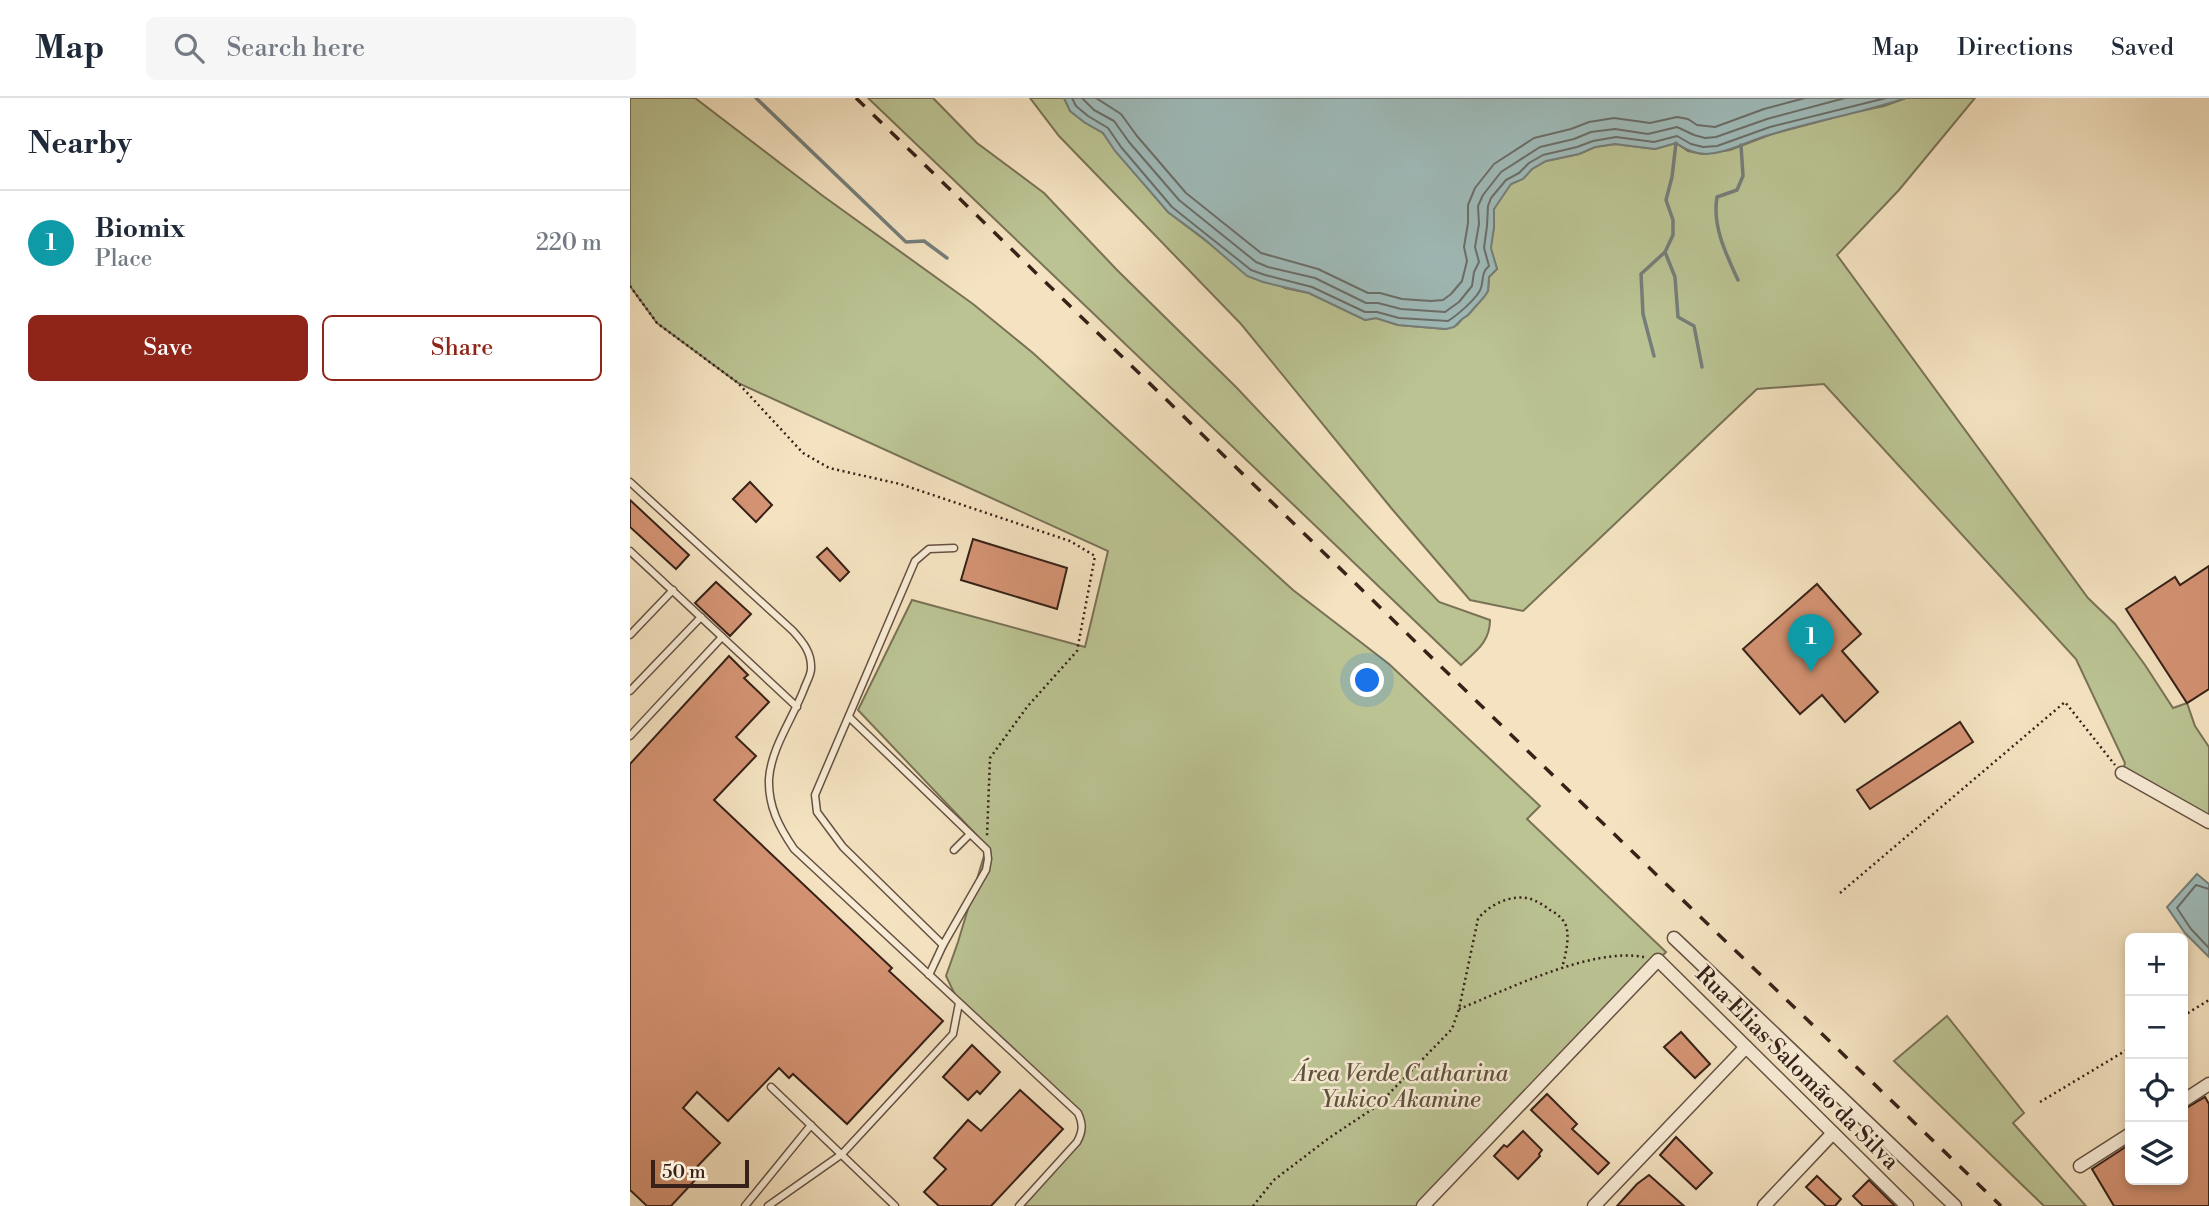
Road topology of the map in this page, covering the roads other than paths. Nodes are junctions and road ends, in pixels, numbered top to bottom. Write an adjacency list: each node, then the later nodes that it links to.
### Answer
1 (630, 482): 9 (lane)
2 (954, 548): 10 (lane)
3 (630, 551): 4 (lane)
4 (673, 590): 5 (lane); 6 (lane)
5 (701, 617): 7 (lane); 8 (lane)
6 (630, 635)
7 (722, 637): 9 (lane); 11 (lane)
8 (630, 691)
9 (797, 707): 18 (lane)
10 (849, 717): 14 (lane); 17 (lane)
11 (630, 736)
12 (2122, 773): 13 (street)
13 (2209, 821)
14 (970, 834): 15 (lane); 17 (lane)
15 (954, 850)
16 (1674, 938): 39 (street)
17 (943, 945): 18 (lane)
18 (929, 975): 19 (lane)
19 (959, 1003): 27 (lane); 34 (lane)
20 (1746, 1047): 25 (street, Rua Elias Salomão da Silva); 35 (street, Rua Elias Salomão da Silva); 36 (street)
21 (2209, 1084): 23 (street)
22 (771, 1087): 24 (lane)
23 (2188, 1098)
24 (811, 1125): 27 (lane); 30 (lane)
25 (1833, 1133): 37 (street); 38 (street, Rua Elias Salomão da Silva)
26 (2125, 1137): 28 (street)
27 (842, 1154): 29 (lane); 31 (lane)
28 (2080, 1166)
29 (889, 1200): 32 (lane); 33 (lane)
30 (745, 1206)
31 (768, 1206)
32 (883, 1206)
33 (895, 1206)
34 (1019, 1206)
35 (1423, 1206)
36 (1594, 1206)
37 (1763, 1206)
38 (1908, 1206)
39 (1955, 1206)

